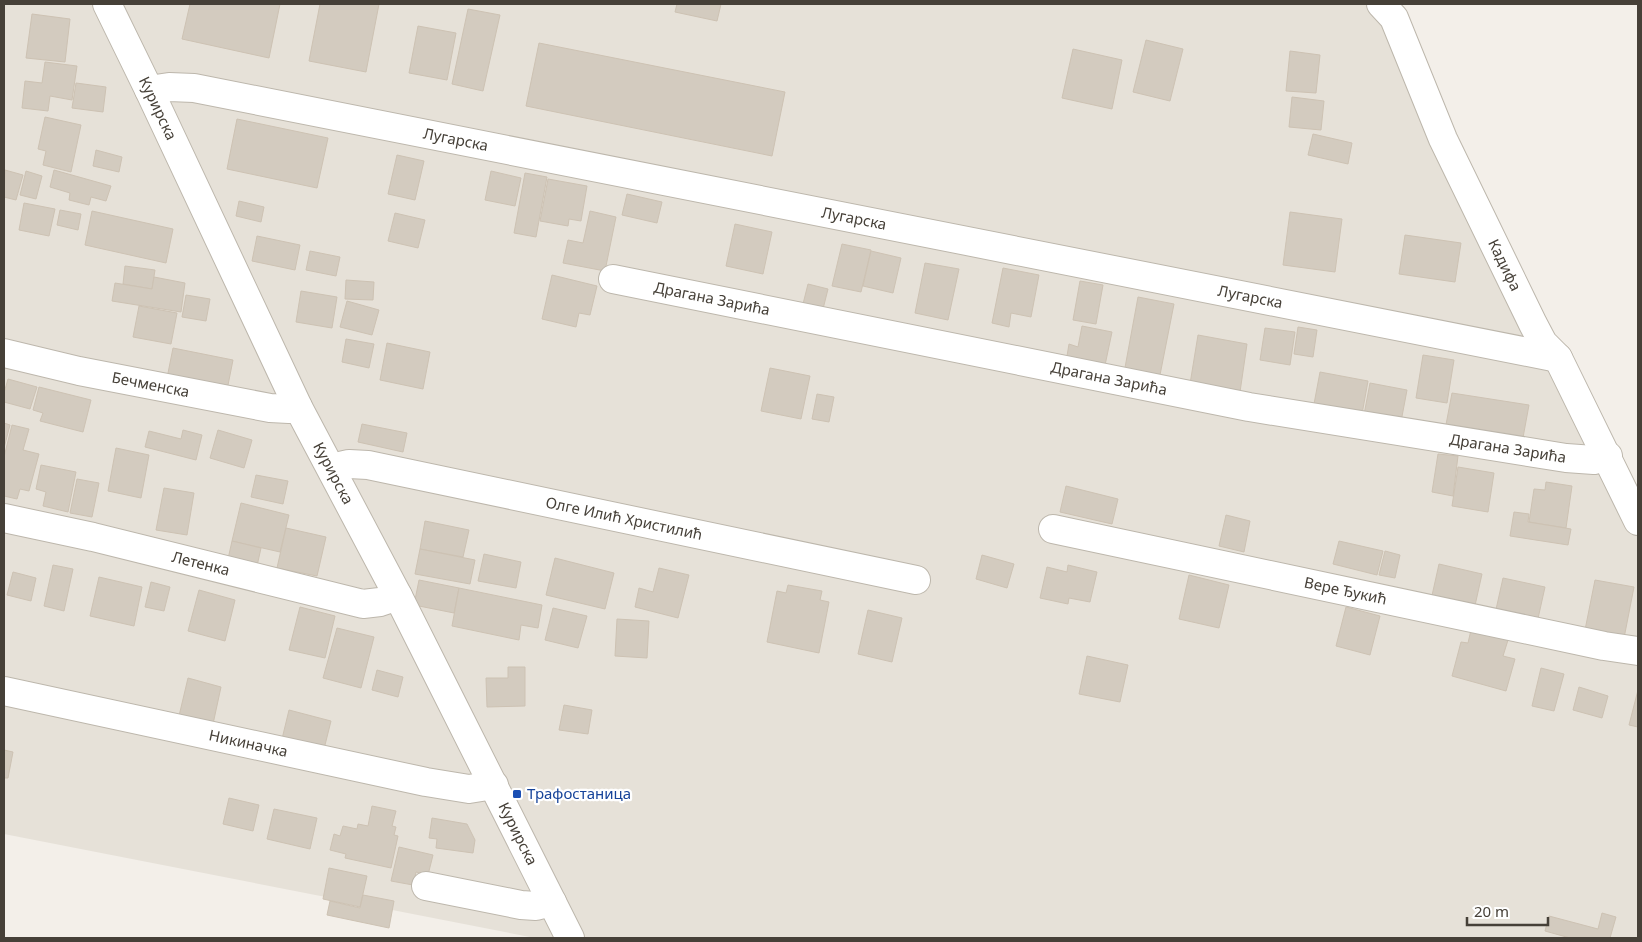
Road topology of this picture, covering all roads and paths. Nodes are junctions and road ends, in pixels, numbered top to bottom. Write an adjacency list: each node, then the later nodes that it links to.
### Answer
1 (107, 4): 3 (street, Курирска)
2 (1381, 4): 6 (street, Кадифа)
3 (150, 90): 6 (street, Лугарска); 7 (street, Курирска)
4 (613, 279): 8 (street, Драгана Зарића)
5 (4, 353): 7 (street, Бечменска)
6 (1558, 358): 8 (street, Кадифа)
7 (298, 407): 9 (street, Курирска)
8 (1608, 456): 11 (street, Кадифа)
9 (331, 468): 13 (street, Олге Илић Христилић); 14 (street, Курирска)
10 (4, 518): 14 (street, Летенка)
11 (1638, 521)
12 (1053, 529): 15 (street, Вере Ђукић)
13 (916, 580)
14 (398, 596): 17 (street, Курирска)
15 (1638, 651)
16 (4, 691): 17 (street, Никиначка)
17 (494, 785): 19 (street, Курирска)
18 (426, 886): 19 (street)
19 (552, 902): 20 (street, Курирска)
20 (570, 938)

